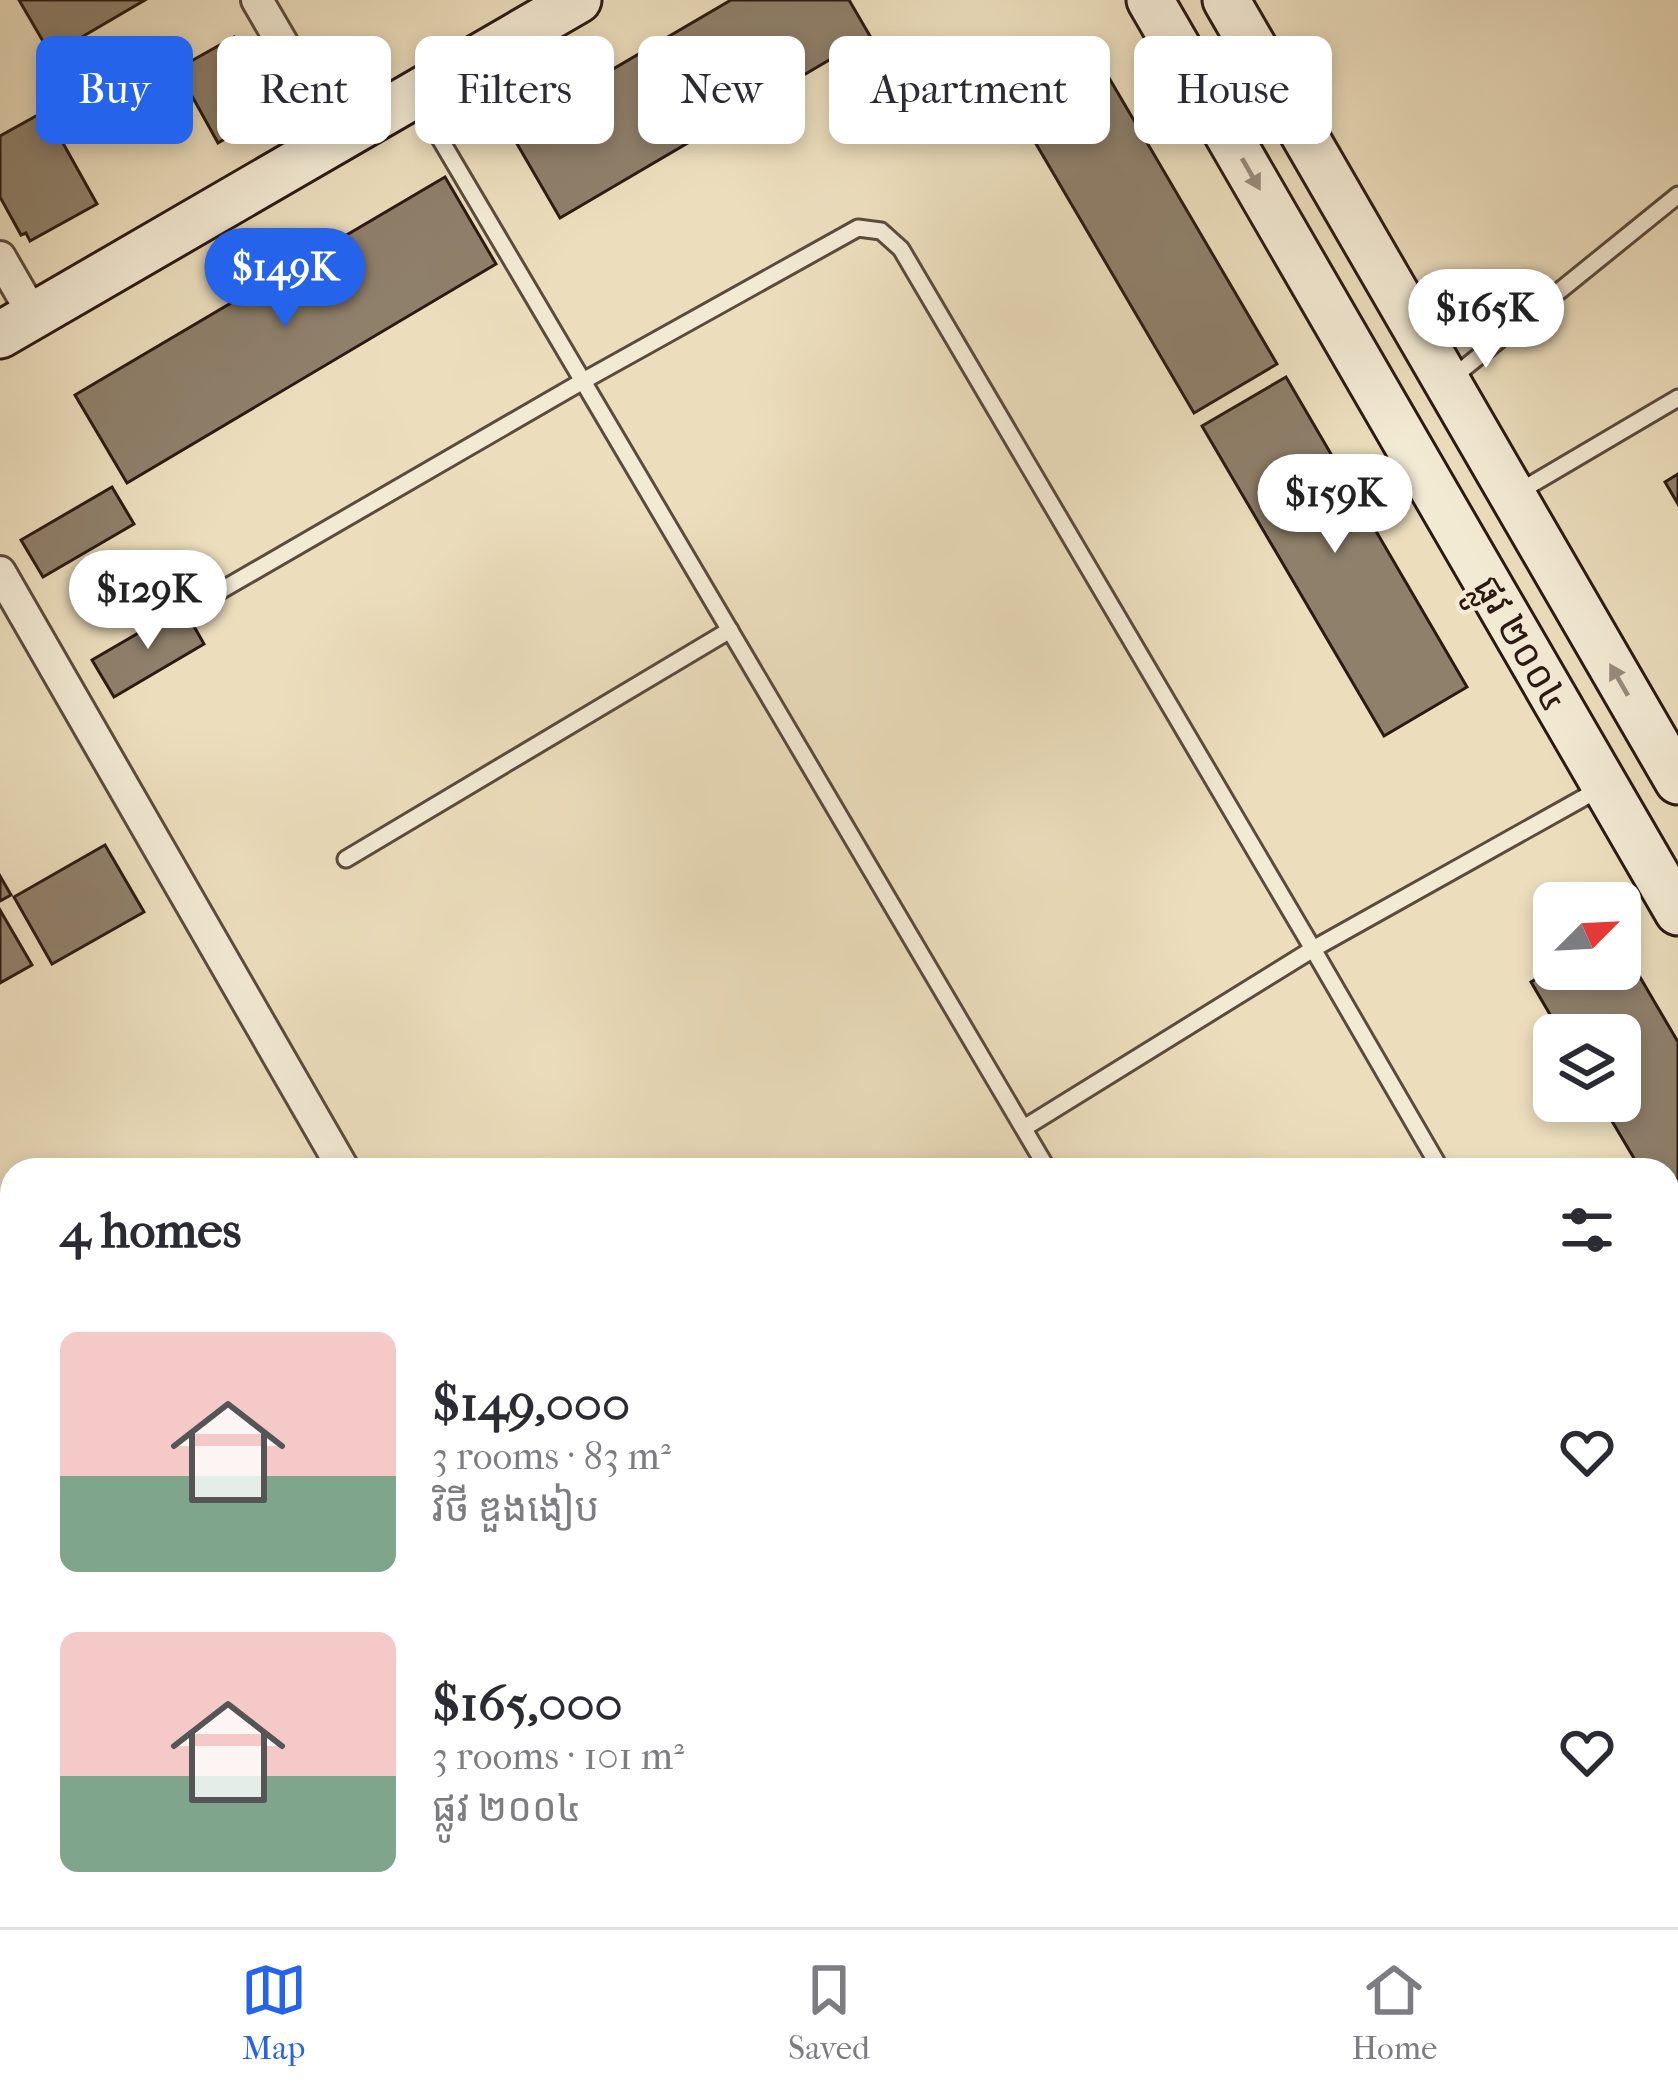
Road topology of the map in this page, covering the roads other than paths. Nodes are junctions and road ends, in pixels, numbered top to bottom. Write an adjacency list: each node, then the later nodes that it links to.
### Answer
1 (257, 0): 5 (street)
2 (578, 0): 6 (main road)
3 (1150, 0): 20 (main road, ផ្លូវ ២០០៤, one-way to 20)
4 (1226, 0): 13 (main road, ផ្លូវ ២០០៤)
5 (278, 36)
6 (414, 95): 7 (main road); 12 (lane)
7 (391, 108)
8 (329, 144): 11 (main road)
9 (1678, 195): 13 (lane)
10 (0, 257): 11 (street)
11 (17, 326)
12 (583, 381): 17 (lane); 18 (lane); 23 (lane)
13 (1445, 383): 15 (main road, ផ្លូវ ២០០៤)
14 (1678, 398): 15 (lane)
15 (1513, 495): 19 (main road, ផ្លូវ ២០០៤, one-way to 15)
16 (0, 572): 25 (street)
17 (194, 606)
18 (730, 630): 21 (lane); 24 (lane)
19 (1678, 781)
20 (1606, 786): 22 (main road, ផ្លូវ ២០០៤); 23 (lane)
21 (346, 860)
22 (1672, 886)
23 (1313, 949): 24 (lane); 27 (lane)
24 (1024, 1128): 26 (lane)
25 (337, 1158)
26 (1041, 1158)
27 (1435, 1158)

